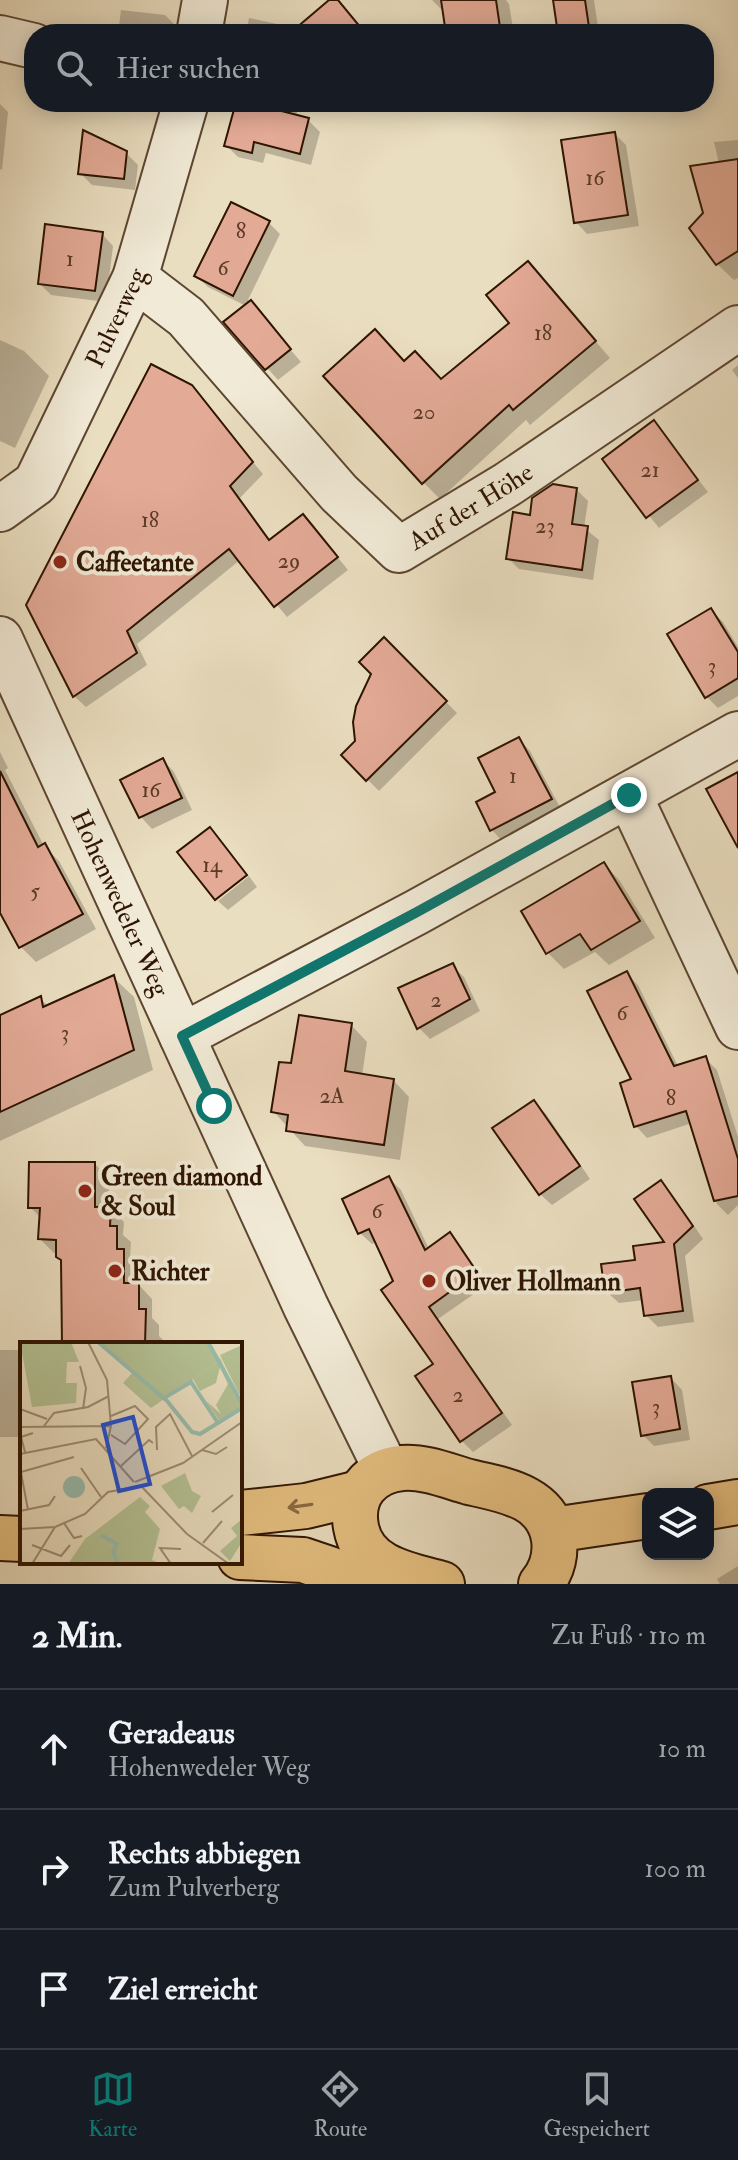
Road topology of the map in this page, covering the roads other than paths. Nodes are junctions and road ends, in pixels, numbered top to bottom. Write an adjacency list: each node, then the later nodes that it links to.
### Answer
1 (205, 0): 2 (street)
2 (201, 24)
3 (0, 38): 4 (street)
4 (24, 44)
5 (183, 112): 6 (street, Pulverweg)
6 (135, 278): 7 (street, Auf der Höhe); 8 (street, Pulverweg)
7 (738, 328)
8 (0, 509)
9 (0, 639): 13 (street, Hohenwedeler Weg)
10 (738, 734): 11 (street)
11 (629, 795): 12 (street); 13 (street)
12 (738, 1027)
13 (182, 1036): 14 (street, Hohenwedeler Weg)
14 (373, 1482): 17 (main road, one-way to 17); 22 (main road); 24 (main road)
15 (738, 1502): 16 (main road)
16 (714, 1506)
17 (242, 1513)
18 (642, 1519): 24 (main road)
19 (242, 1536): 22 (main road)
20 (0, 1538): 21 (main road)
21 (20, 1539)
22 (359, 1541): 26 (main road)
23 (242, 1557): 25 (main road)
24 (549, 1567)
25 (374, 1584)
26 (442, 1584)

